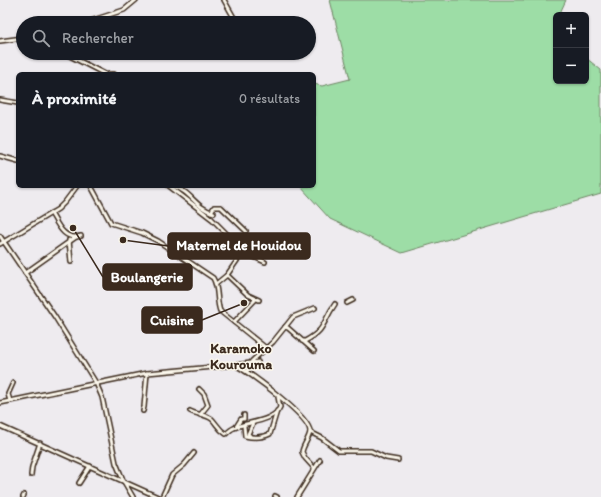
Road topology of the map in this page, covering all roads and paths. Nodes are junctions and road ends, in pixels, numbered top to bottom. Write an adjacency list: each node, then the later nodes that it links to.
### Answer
1 (136, 0): 3 (street)
2 (224, 0): 4 (street)
3 (106, 16)
4 (233, 16)
5 (16, 39): 6 (street)
6 (0, 40)
7 (77, 60): 8 (street)
8 (100, 72)
9 (0, 100): 10 (street)
10 (16, 103)
11 (0, 156): 12 (street)
12 (16, 160)
13 (76, 188): 17 (street)
14 (92, 188): 30 (street)
15 (172, 188): 25 (street)
16 (176, 188): 18 (street)
17 (50, 213): 21 (street); 24 (street)
18 (246, 231)
19 (0, 236): 24 (street)
20 (81, 236): 22 (street)
21 (69, 237): 22 (street); 23 (street)
22 (76, 237): 23 (street)
23 (70, 242): 26 (street); 28 (street)
24 (2, 243): 28 (street)
25 (243, 252): 27 (street); 29 (street)
26 (71, 262)
27 (265, 262)
28 (24, 273): 48 (street)
29 (227, 275): 30 (street); 32 (street)
30 (216, 284): 37 (street)
31 (255, 300): 37 (street)
32 (260, 300)
33 (353, 300): 34 (street)
34 (347, 303)
35 (335, 304): 39 (street)
36 (315, 308): 38 (street)
37 (234, 322): 40 (street)
38 (285, 327): 39 (street); 40 (street)
39 (302, 341): 41 (street)
40 (266, 348): 43 (street)
41 (314, 351)
42 (258, 362): 43 (street)
43 (251, 363): 44 (street); 45 (street)
44 (235, 365): 45 (street); 46 (street)
45 (247, 371): 50 (street)
46 (147, 373): 48 (street); 53 (street)
47 (13, 383): 51 (street)
48 (96, 383): 51 (street); 71 (street)
49 (199, 389): 56 (street)
50 (278, 397): 55 (street); 62 (street)
51 (10, 401): 52 (street)
52 (0, 404)
53 (142, 411)
54 (190, 411): 56 (street)
55 (277, 411): 58 (street); 63 (street)
56 (200, 415): 61 (street)
57 (244, 415): 61 (street)
58 (253, 423): 60 (street); 63 (street)
59 (0, 426): 64 (street)
60 (244, 426): 61 (street); 63 (street)
61 (236, 427)
62 (310, 432): 67 (street); 69 (street)
63 (251, 437)
64 (40, 443): 68 (street); 70 (street)
65 (194, 453): 75 (street)
66 (320, 460): 69 (street)
67 (398, 460)
68 (90, 466): 71 (street); 72 (street)
69 (314, 468): 76 (street)
70 (31, 475)
71 (123, 480): 73 (street); 74 (street)
72 (79, 483)
73 (133, 497)
74 (158, 497)
75 (162, 497)
76 (297, 497)

